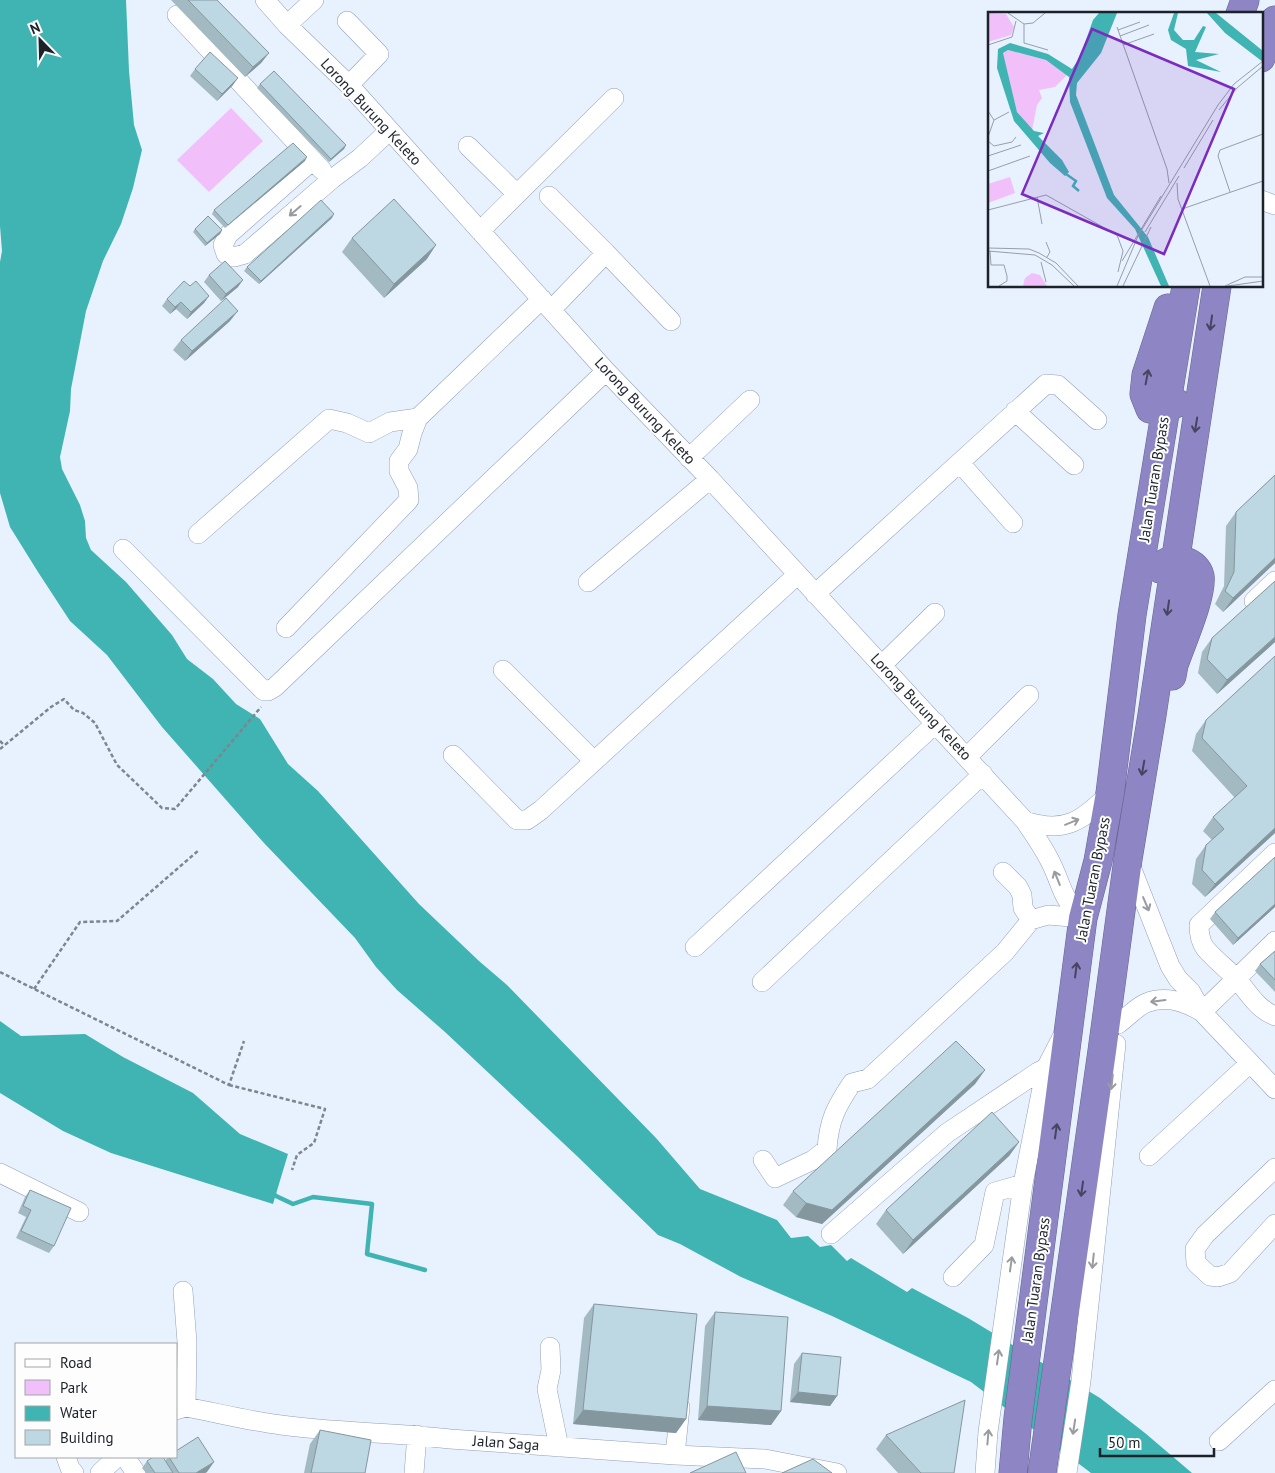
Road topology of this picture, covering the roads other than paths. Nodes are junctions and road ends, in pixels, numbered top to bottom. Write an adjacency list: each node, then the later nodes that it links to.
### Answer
1 (265, 0): 8 (street, Lorong Burung Keleto)
2 (314, 0): 8 (street)
3 (1245, 0): 4 (highway)
4 (1241, 12)
5 (177, 15): 14 (street)
6 (1275, 20): 9 (highway)
7 (347, 21): 10 (street)
8 (287, 25): 10 (street, Lorong Burung Keleto)
9 (1262, 55)
10 (349, 85): 12 (street, Lorong Burung Keleto)
11 (614, 98): 16 (street)
12 (389, 131): 15 (street); 20 (street, Lorong Burung Keleto)
13 (468, 146): 16 (street)
14 (313, 160): 15 (street); 15 (street, one-way to 14)
15 (332, 179)
16 (518, 194): 20 (street)
17 (549, 196): 21 (street)
18 (1262, 200): 19 (street)
19 (1275, 205)
20 (480, 231): 25 (street, Lorong Burung Keleto)
21 (606, 253): 25 (street); 26 (street)
22 (1174, 288): 30 (highway, one-way to 22)
23 (1186, 288): 30 (highway, Jalan Tuaran Bypass)
24 (1217, 288): 27 (highway, Jalan Tuaran Bypass, one-way to 27)
25 (547, 304): 28 (street, Lorong Burung Keleto); 32 (street)
26 (671, 321)
27 (1206, 359): 30 (highway); 41 (highway, Jalan Tuaran Bypass, one-way to 41)
28 (606, 371): 34 (street, Lorong Burung Keleto); 40 (street)
29 (750, 400): 34 (street)
30 (1165, 410): 57 (highway, Jalan Tuaran Bypass)
31 (1015, 411): 33 (street); 35 (street); 36 (street)
32 (418, 418): 39 (street); 48 (street)
33 (1098, 420)
34 (689, 458): 37 (street, Lorong Burung Keleto)
35 (960, 463): 38 (street); 45 (street)
36 (1074, 465)
37 (710, 479): 42 (street, Lorong Burung Keleto); 44 (street)
38 (1013, 523)
39 (198, 534)
40 (123, 549)
41 (1175, 560): 57 (highway); 60 (highway, Jalan Tuaran Bypass, one-way to 60)
42 (797, 575): 45 (street, Lorong Burung Keleto); 55 (street)
43 (1275, 581): 46 (street)
44 (588, 582)
45 (815, 594): 49 (street, Lorong Burung Keleto)
46 (1240, 613)
47 (935, 614): 49 (street)
48 (286, 628)
49 (882, 665): 52 (street, Lorong Burung Keleto)
50 (503, 670): 55 (street)
51 (1029, 695): 54 (street)
52 (936, 723): 54 (street, Lorong Burung Keleto); 65 (street)
53 (453, 755): 55 (street)
54 (967, 757): 56 (street, Lorong Burung Keleto)
55 (594, 761)
56 (983, 774): 58 (street, Lorong Burung Keleto); 67 (street)
57 (1110, 793): 58 (street, one-way to 57); 62 (highway, Jalan Tuaran Bypass)
58 (1025, 821): 62 (street, Lorong Burung Keleto, one-way to 58)
59 (1275, 853): 66 (street)
60 (1128, 859): 68 (street, one-way to 68); 71 (street); 103 (highway, Jalan Tuaran Bypass, one-way to 103)
61 (1004, 872): 63 (street)
62 (1083, 918): 63 (street); 70 (highway, Jalan Tuaran Bypass, one-way to 62)
63 (1031, 920): 76 (street)
64 (1275, 941): 66 (street)
65 (695, 947)
66 (1236, 979): 68 (street); 69 (street)
67 (762, 982)
68 (1202, 1012): 71 (street, one-way to 71); 72 (street)
69 (1275, 1016)
70 (1070, 1020): 73 (street); 102 (highway, Jalan Tuaran Bypass, one-way to 70)
71 (1118, 1024): 104 (street, one-way to 104)
72 (1250, 1062): 74 (street); 75 (street)
73 (1046, 1068): 79 (street); 82 (street)
74 (1271, 1076)
75 (1150, 1156)
76 (763, 1160)
77 (1275, 1168): 81 (street)
78 (0, 1173): 80 (street)
79 (1022, 1184): 83 (street); 101 (street, one-way to 79)
80 (80, 1212)
81 (1275, 1224)
82 (831, 1234)
83 (953, 1276)
84 (183, 1291): 88 (street)
85 (550, 1347): 91 (street)
86 (1275, 1390): 90 (street)
87 (680, 1403): 92 (street)
88 (181, 1408): 89 (street, Jalan Saga)
89 (417, 1435): 91 (street, Jalan Saga); 99 (street)
90 (1219, 1441)
91 (559, 1447): 92 (street, Jalan Saga)
92 (675, 1455): 100 (street, Jalan Saga)
93 (66, 1458): 96 (street)
94 (116, 1458): 97 (street)
95 (126, 1458): 98 (street)
96 (74, 1473)
97 (100, 1473)
98 (136, 1473)
99 (414, 1473)
100 (837, 1473)
101 (985, 1473)
102 (1013, 1473)
103 (1042, 1473)
104 (1067, 1473)

